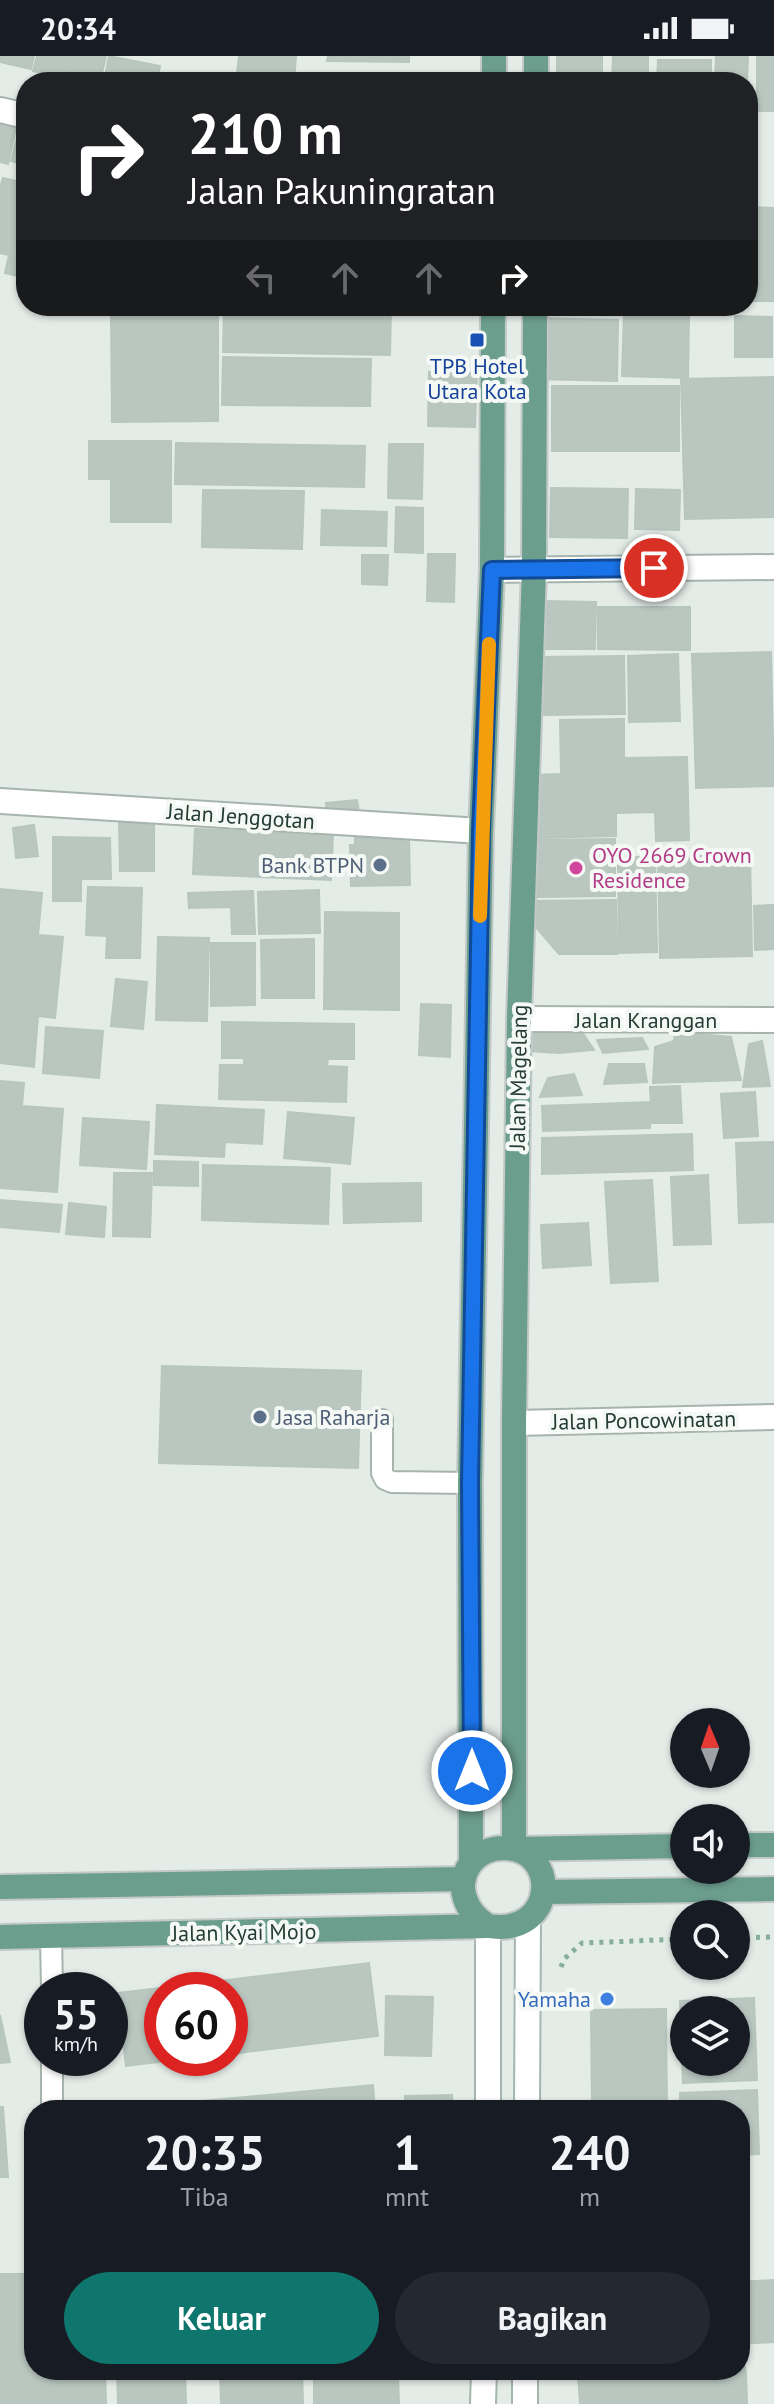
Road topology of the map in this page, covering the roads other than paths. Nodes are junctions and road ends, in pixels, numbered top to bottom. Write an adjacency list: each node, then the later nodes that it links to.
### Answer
1 (493, 316): 5 (main road, Jalan Magelang)
2 (535, 316): 4 (main road, Jalan Magelang)
3 (774, 567): 4 (street)
4 (534, 569): 5 (street); 8 (main road, Jalan Magelang)
5 (492, 570): 7 (main road, Jalan Magelang)
6 (0, 801): 7 (street, Jalan Jenggotan)
7 (481, 831): 13 (main road, Jalan Magelang)
8 (519, 1019): 9 (street, Jalan Kranggan); 12 (main road, Jalan Magelang)
9 (774, 1020)
10 (774, 1417): 12 (street, Jalan Poncowinatan)
11 (382, 1420): 13 (lane)
12 (514, 1423): 17 (main road, Jalan Magelang)
13 (470, 1483): 18 (main road, Jalan Magelang)
14 (750, 1845): 15 (main road)
15 (774, 1845)
16 (670, 1846): 17 (main road)
17 (514, 1849): 18 (main road); 21 (main road)
18 (468, 1871): 19 (main road); 23 (main road)
19 (0, 1887)
20 (774, 1889): 21 (main road)
21 (544, 1892): 22 (main road)
22 (528, 1920): 23 (main road); 30 (street)
23 (488, 1926): 24 (main road, Jalan Kyai Mojo); 29 (street)
24 (51, 1936): 25 (main road, Jalan Kyai Mojo); 26 (lane)
25 (0, 1937)
26 (52, 1972)
27 (52, 2076): 28 (lane)
28 (52, 2100)
29 (488, 2100)
30 (527, 2100)
31 (484, 2380): 33 (street)
32 (525, 2380): 34 (street)
33 (483, 2404)
34 (525, 2404)

